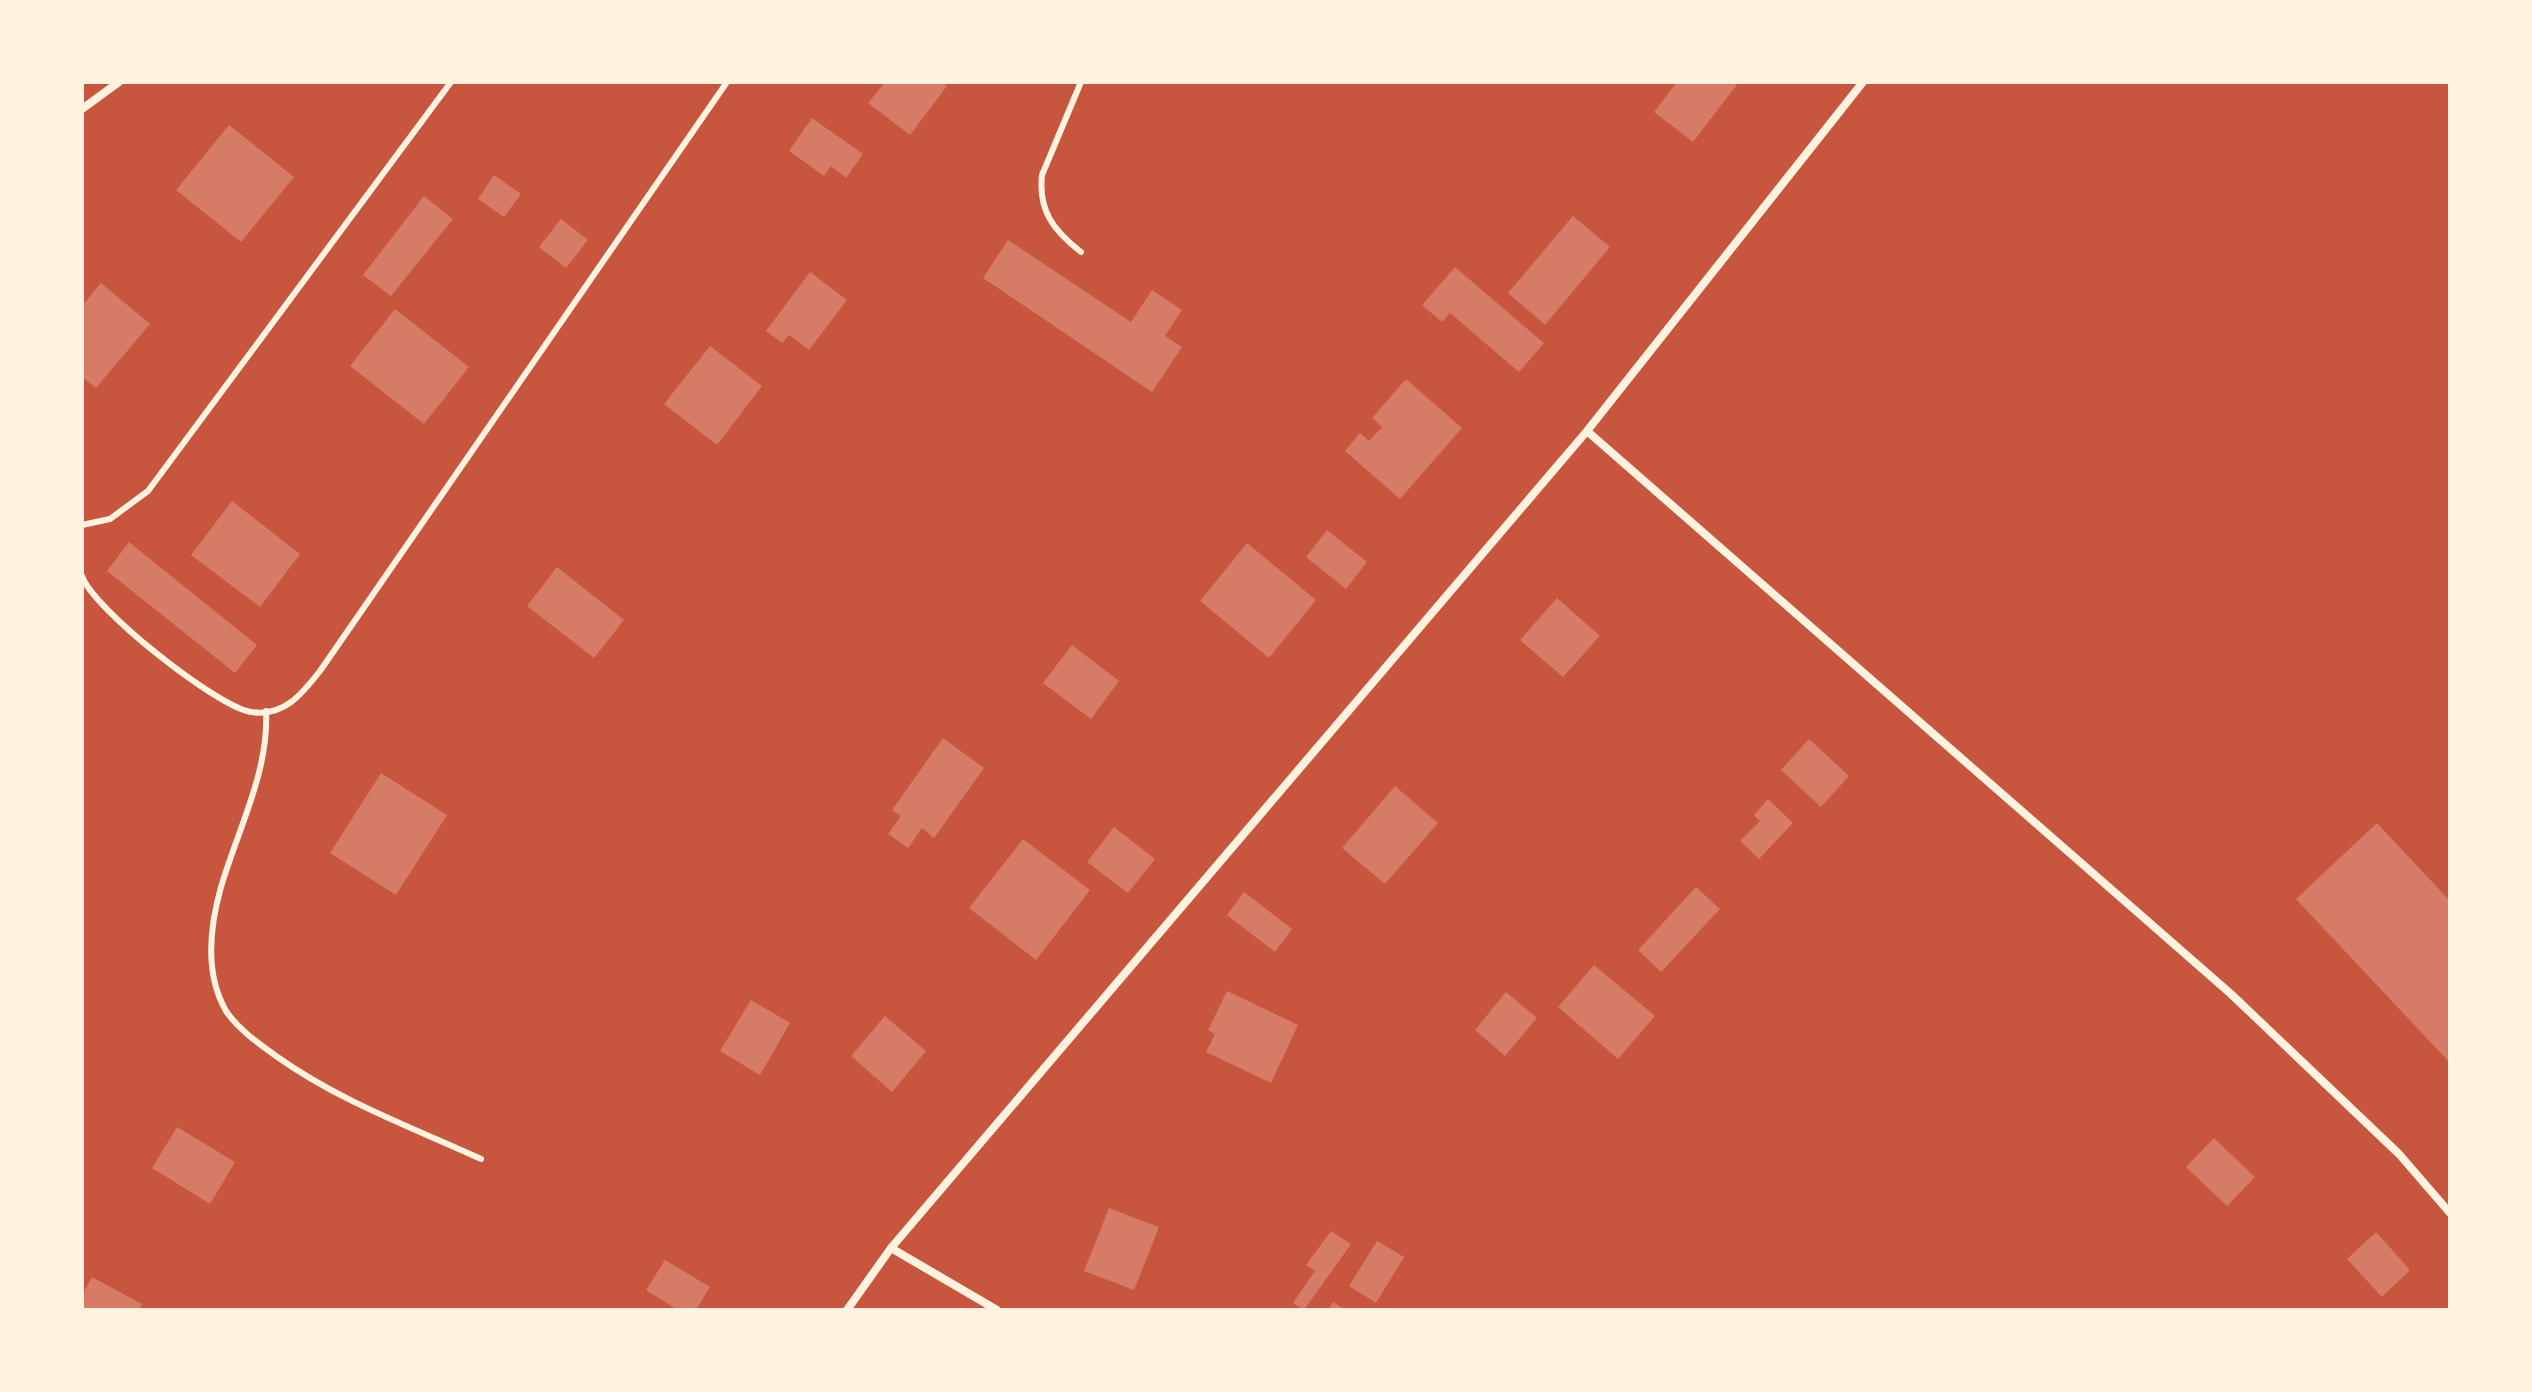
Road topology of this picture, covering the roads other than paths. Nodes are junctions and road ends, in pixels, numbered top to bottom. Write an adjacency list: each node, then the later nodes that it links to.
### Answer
1 (119, 82): 6 (street)
2 (451, 82): 9 (lane)
3 (727, 82): 11 (lane)
4 (1081, 82): 7 (lane)
5 (1863, 82): 8 (street)
6 (82, 109)
7 (1081, 252)
8 (1587, 431): 13 (street); 14 (street)
9 (82, 525)
10 (82, 576): 11 (lane)
11 (266, 711): 12 (lane)
12 (481, 1159)
13 (2450, 1213)
14 (891, 1248): 15 (street); 16 (street)
15 (847, 1310)
16 (997, 1310)

